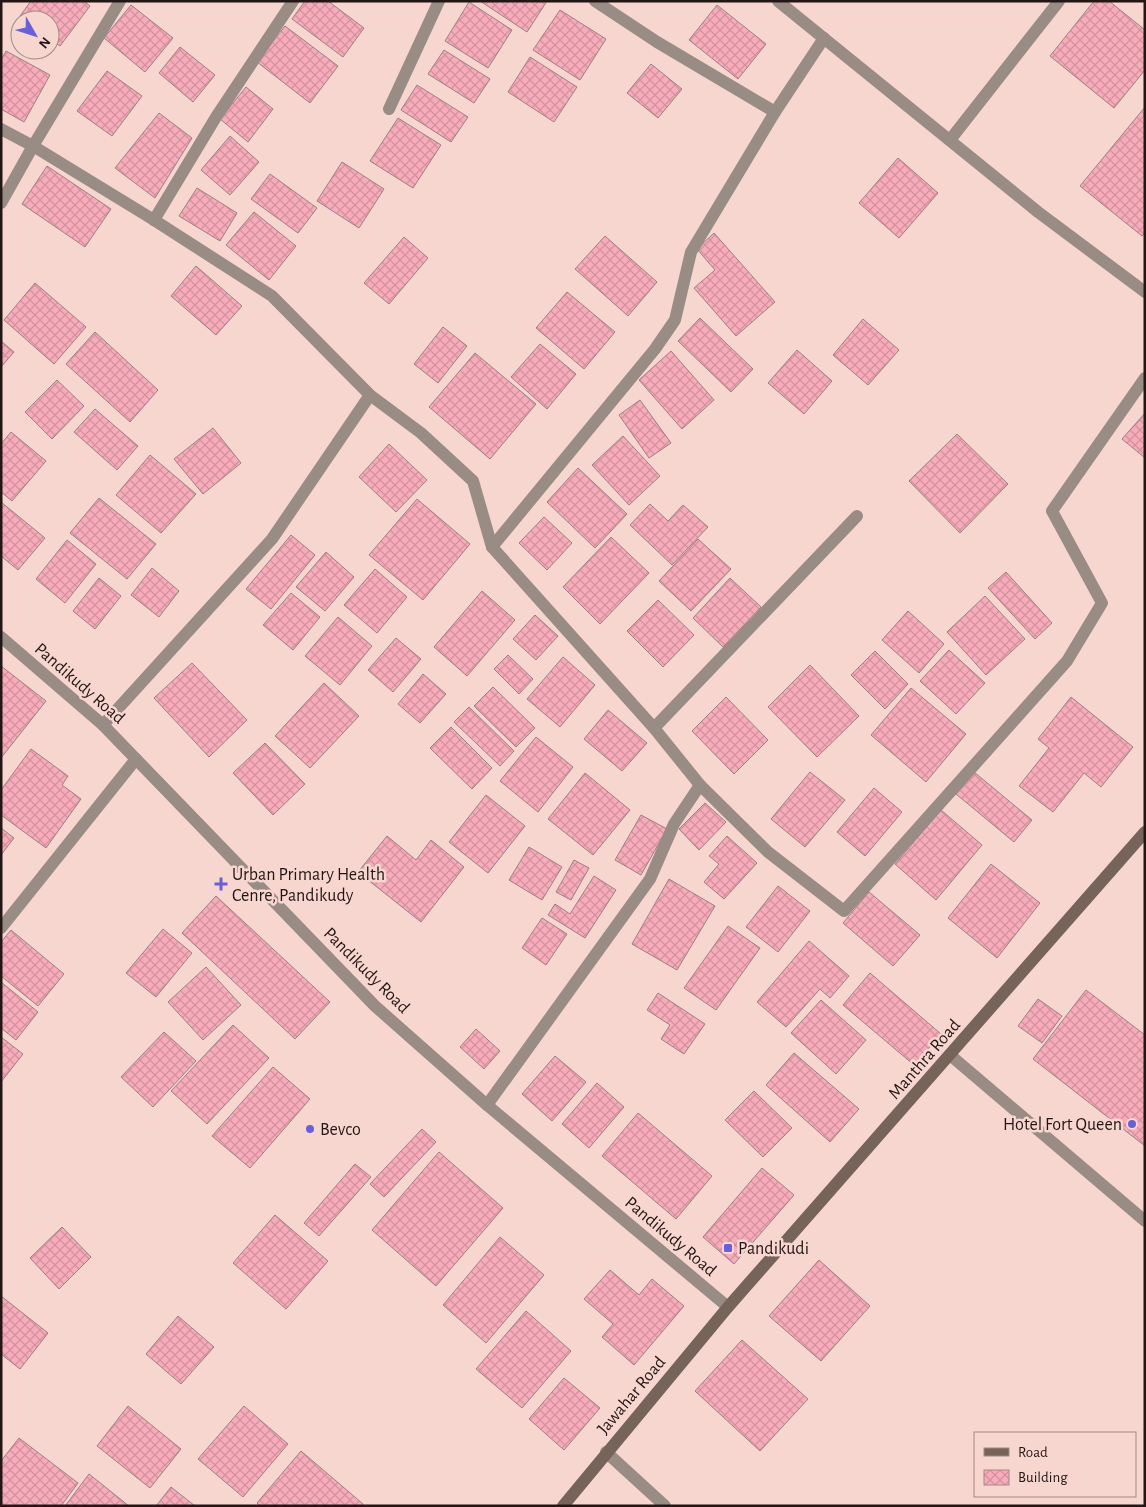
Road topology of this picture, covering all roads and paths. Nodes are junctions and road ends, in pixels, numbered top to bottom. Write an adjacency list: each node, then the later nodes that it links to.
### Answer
1 (120, 1): 12 (street)
2 (293, 1): 14 (street)
3 (439, 1): 8 (street)
4 (595, 1): 9 (street)
5 (778, 1): 7 (street)
6 (1059, 1): 11 (street)
7 (824, 38): 9 (street); 11 (street)
8 (389, 108)
9 (775, 112): 19 (street)
10 (1, 129): 12 (street)
11 (950, 140): 15 (street)
12 (33, 146): 13 (street); 14 (street)
13 (1, 203)
14 (154, 220): 17 (street)
15 (1145, 292)
16 (1145, 378): 24 (street)
17 (370, 395): 19 (street); 21 (street)
18 (857, 516): 22 (street)
19 (492, 547): 22 (street)
20 (1, 638): 21 (street, Pandikudy Road)
21 (103, 725): 23 (street, Pandikudy Road)
22 (654, 728): 24 (street)
23 (136, 759): 26 (street); 28 (street, Pandikudy Road)
24 (700, 785): 28 (street)
25 (1145, 832): 27 (main road, Manthra Road)
26 (1, 928)
27 (950, 1055): 29 (street); 30 (main road, Manthra Road)
28 (488, 1105): 30 (street, Pandikudy Road)
29 (1145, 1221)
30 (728, 1307): 31 (main road, Jawahar Road)
31 (606, 1452): 32 (main road, Jawahar Road); 33 (street)
32 (563, 1506)
33 (666, 1506)

